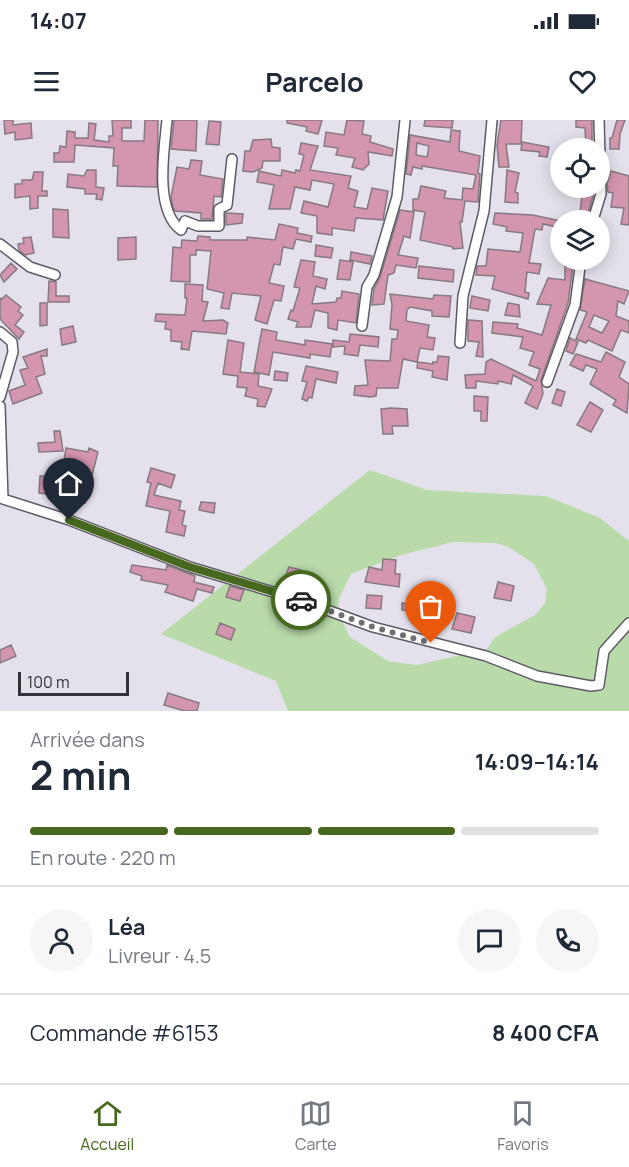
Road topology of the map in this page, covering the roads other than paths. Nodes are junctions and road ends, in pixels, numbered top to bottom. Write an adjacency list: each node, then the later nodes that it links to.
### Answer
1 (167, 120): 5 (street)
2 (405, 120): 10 (street)
3 (492, 120): 12 (street)
4 (599, 120): 6 (street)
5 (232, 159)
6 (595, 210)
7 (0, 244): 9 (street)
8 (579, 270): 13 (street)
9 (55, 275)
10 (362, 326)
11 (0, 332): 14 (street)
12 (460, 343)
13 (547, 382)
14 (0, 397)
15 (0, 406): 16 (street)
16 (1, 498): 17 (street)
17 (629, 623)

